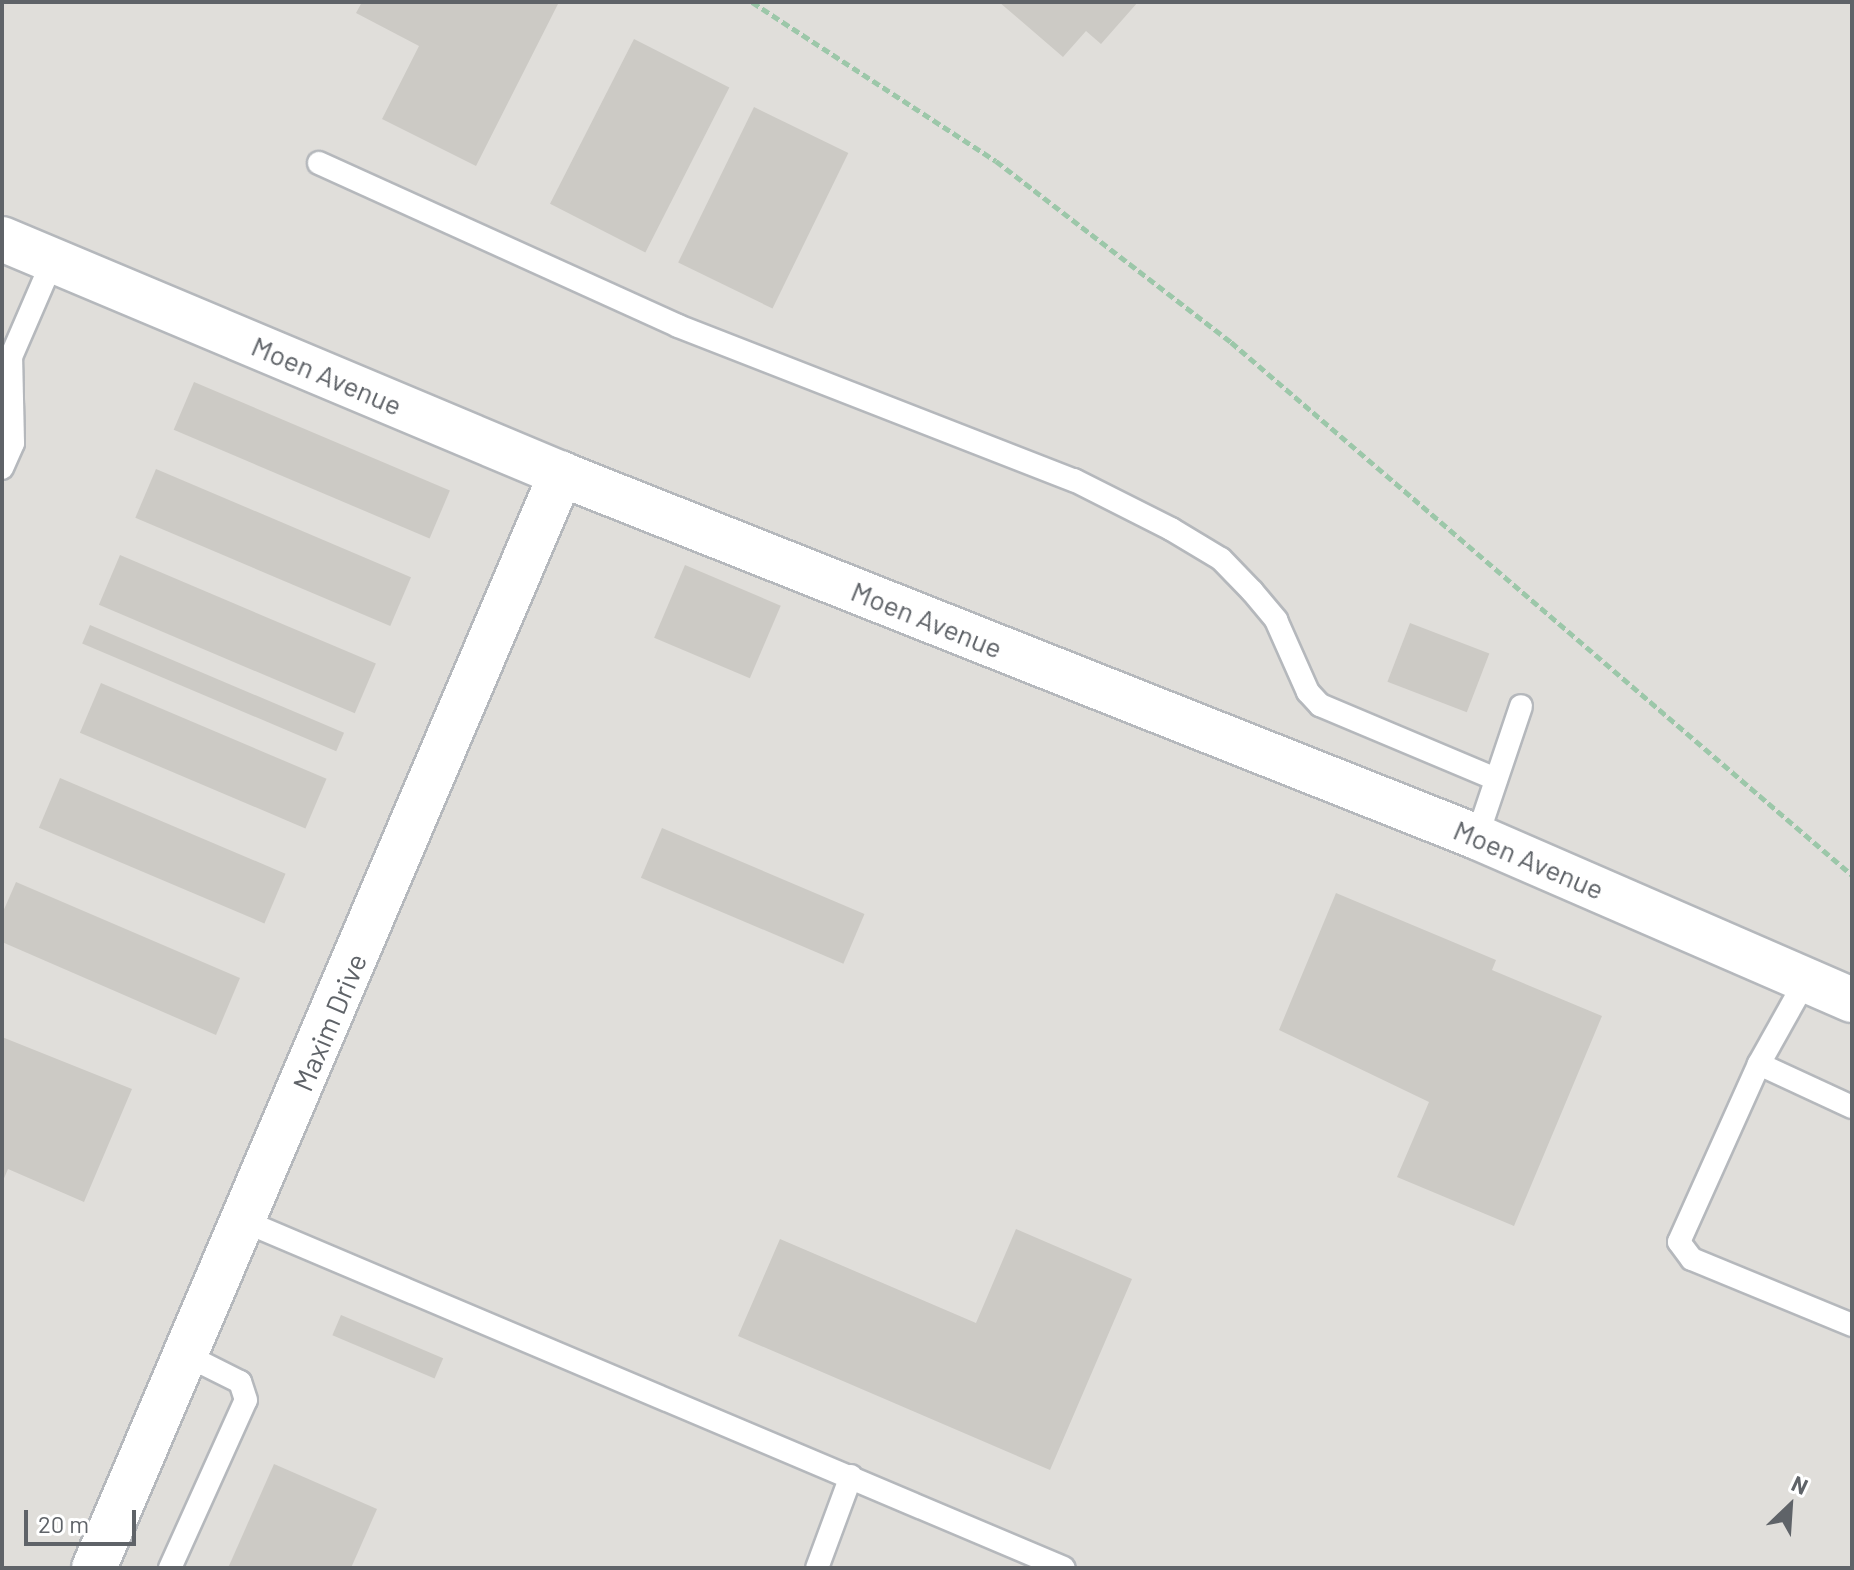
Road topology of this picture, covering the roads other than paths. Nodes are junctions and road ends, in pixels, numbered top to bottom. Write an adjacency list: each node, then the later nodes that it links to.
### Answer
1 (319, 163): 7 (lane)
2 (2, 239): 3 (street, Moen Avenue)
3 (53, 260): 4 (lane); 5 (street, Moen Avenue)
4 (2, 468)
5 (561, 474): 8 (street, Moen Avenue); 13 (street, Maxim Drive)
6 (1521, 706): 7 (lane)
7 (1496, 779): 8 (lane)
8 (1477, 837): 9 (street, Moen Avenue)
9 (1807, 978): 10 (street, Moen Avenue); 11 (lane)
10 (1852, 1000)
11 (1759, 1064): 12 (lane); 14 (lane)
12 (1852, 1107)
13 (244, 1221): 15 (street, Maxim Drive); 16 (lane)
14 (1852, 1325)
15 (186, 1355): 17 (street, Maxim Drive); 18 (lane)
16 (851, 1476): 19 (lane); 20 (lane)
17 (94, 1568)
18 (170, 1568)
19 (817, 1568)
20 (1064, 1568)

